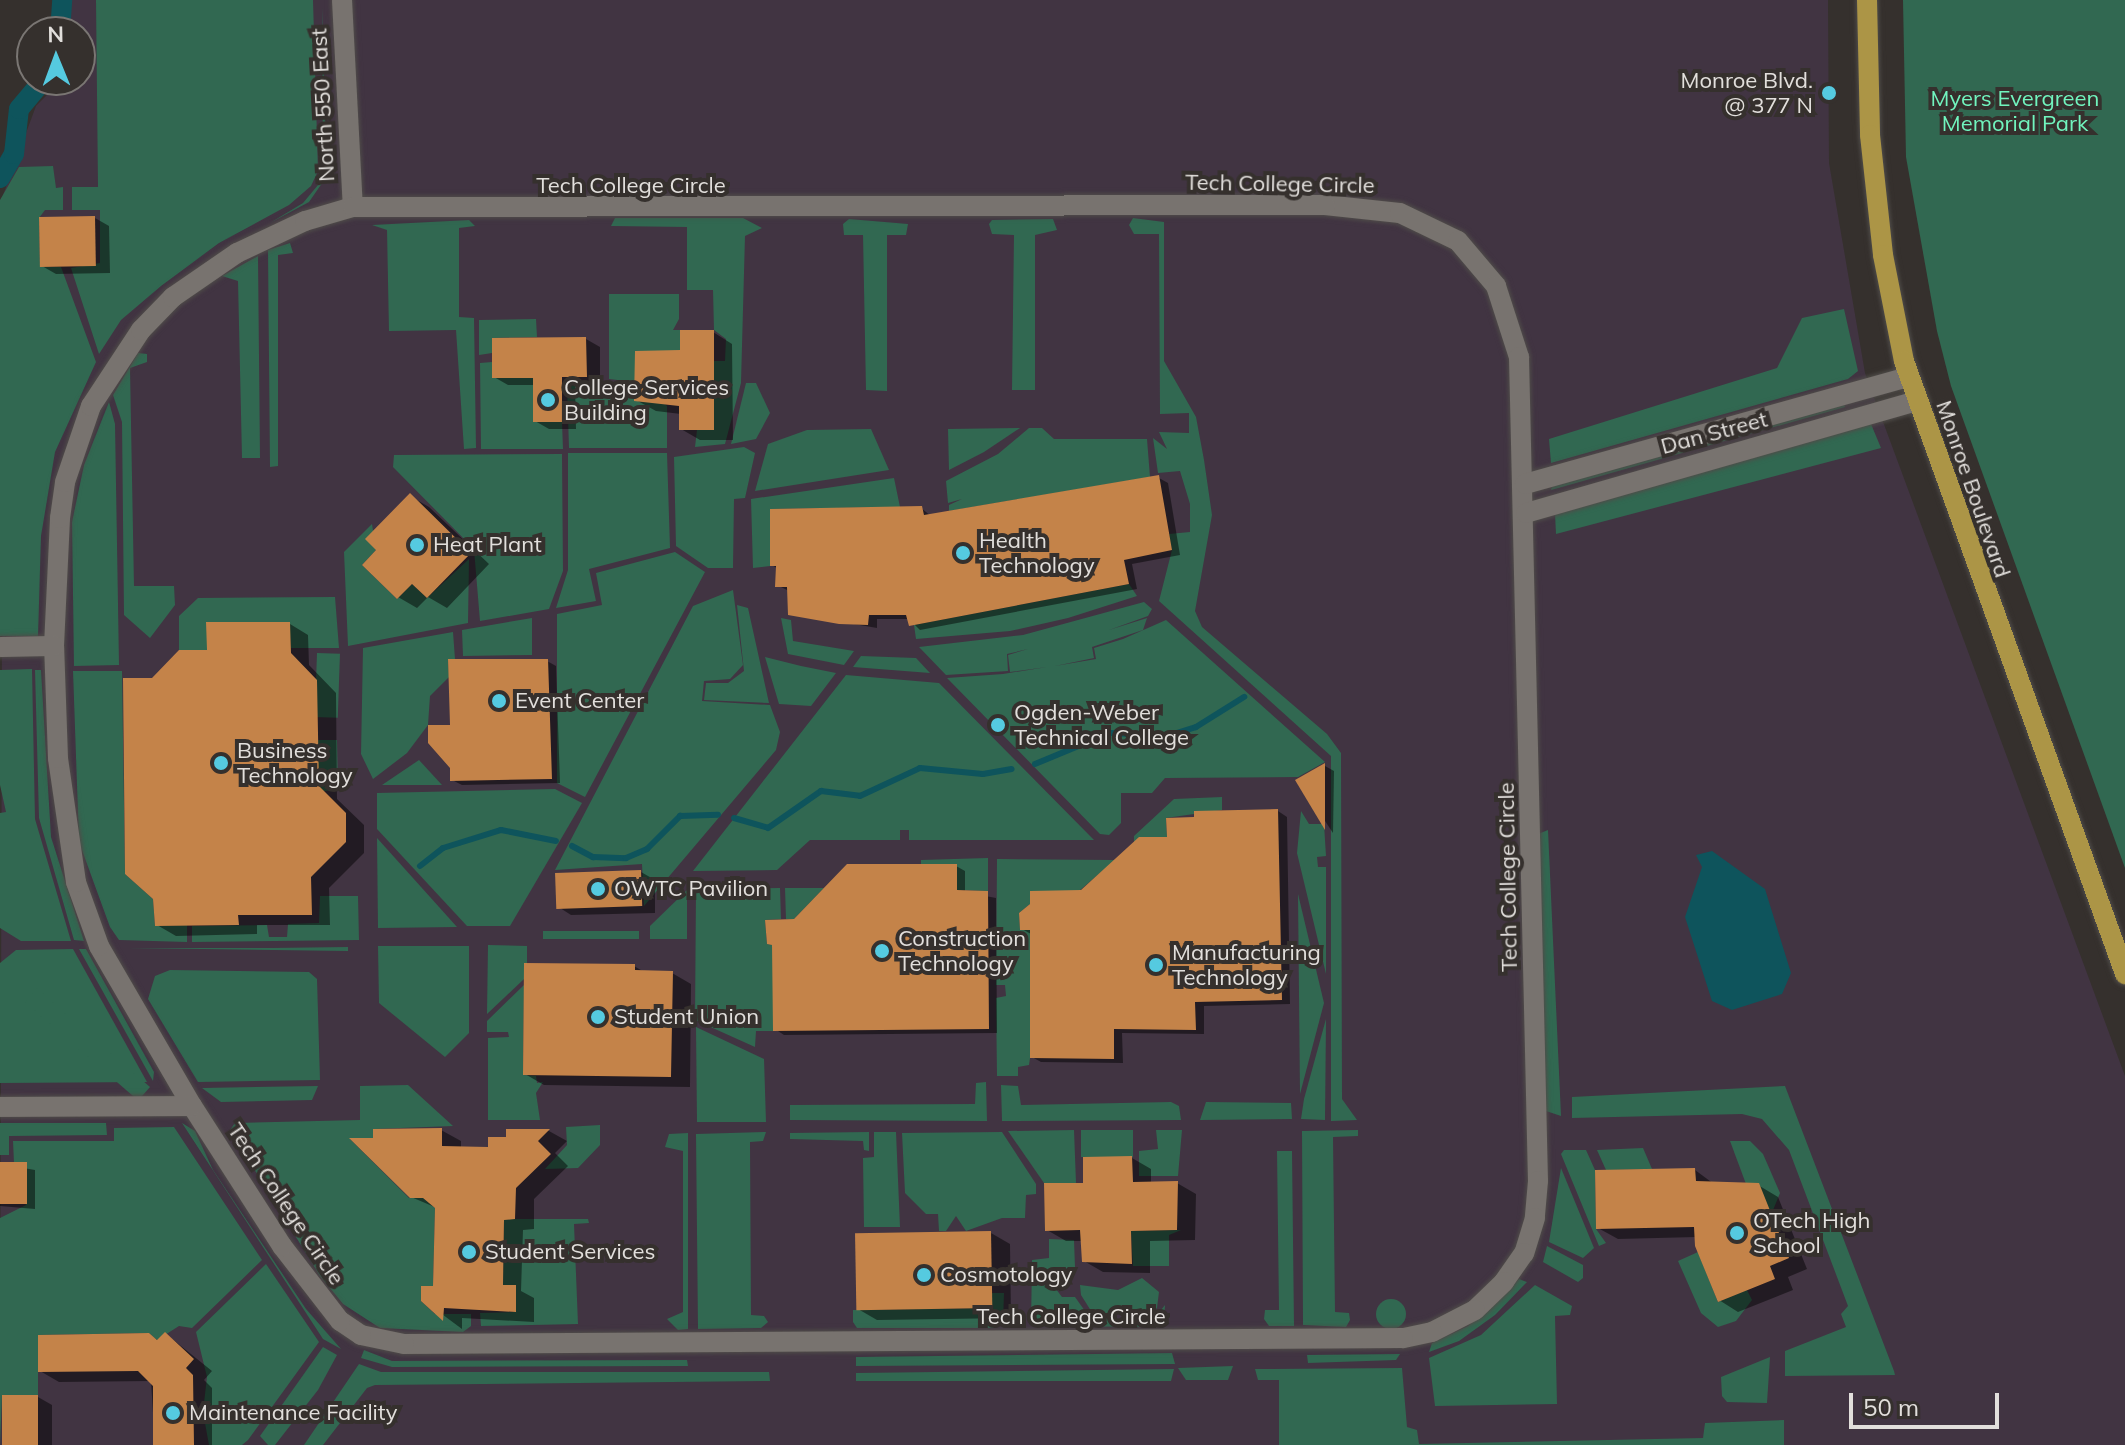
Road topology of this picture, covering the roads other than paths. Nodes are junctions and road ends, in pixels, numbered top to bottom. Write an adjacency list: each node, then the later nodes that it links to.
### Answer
1 (342, 0): 3 (street, North 550 East)
2 (1867, 0): 4 (main road, Monroe Boulevard)
3 (353, 207): 6 (street, Tech College Circle); 8 (street, Tech College Circle)
4 (1909, 377): 5 (main road, Monroe Boulevard); 6 (street, Dan Street)
5 (1916, 401): 7 (street, Dan Street); 10 (main road, Monroe Boulevard)
6 (1525, 484): 7 (street, Tech College Circle)
7 (1526, 513): 11 (street, Tech College Circle)
8 (54, 646): 9 (street); 11 (street, Tech College Circle)
9 (0, 647)
10 (2125, 974)
11 (192, 1106): 12 (street)
12 (0, 1107)

